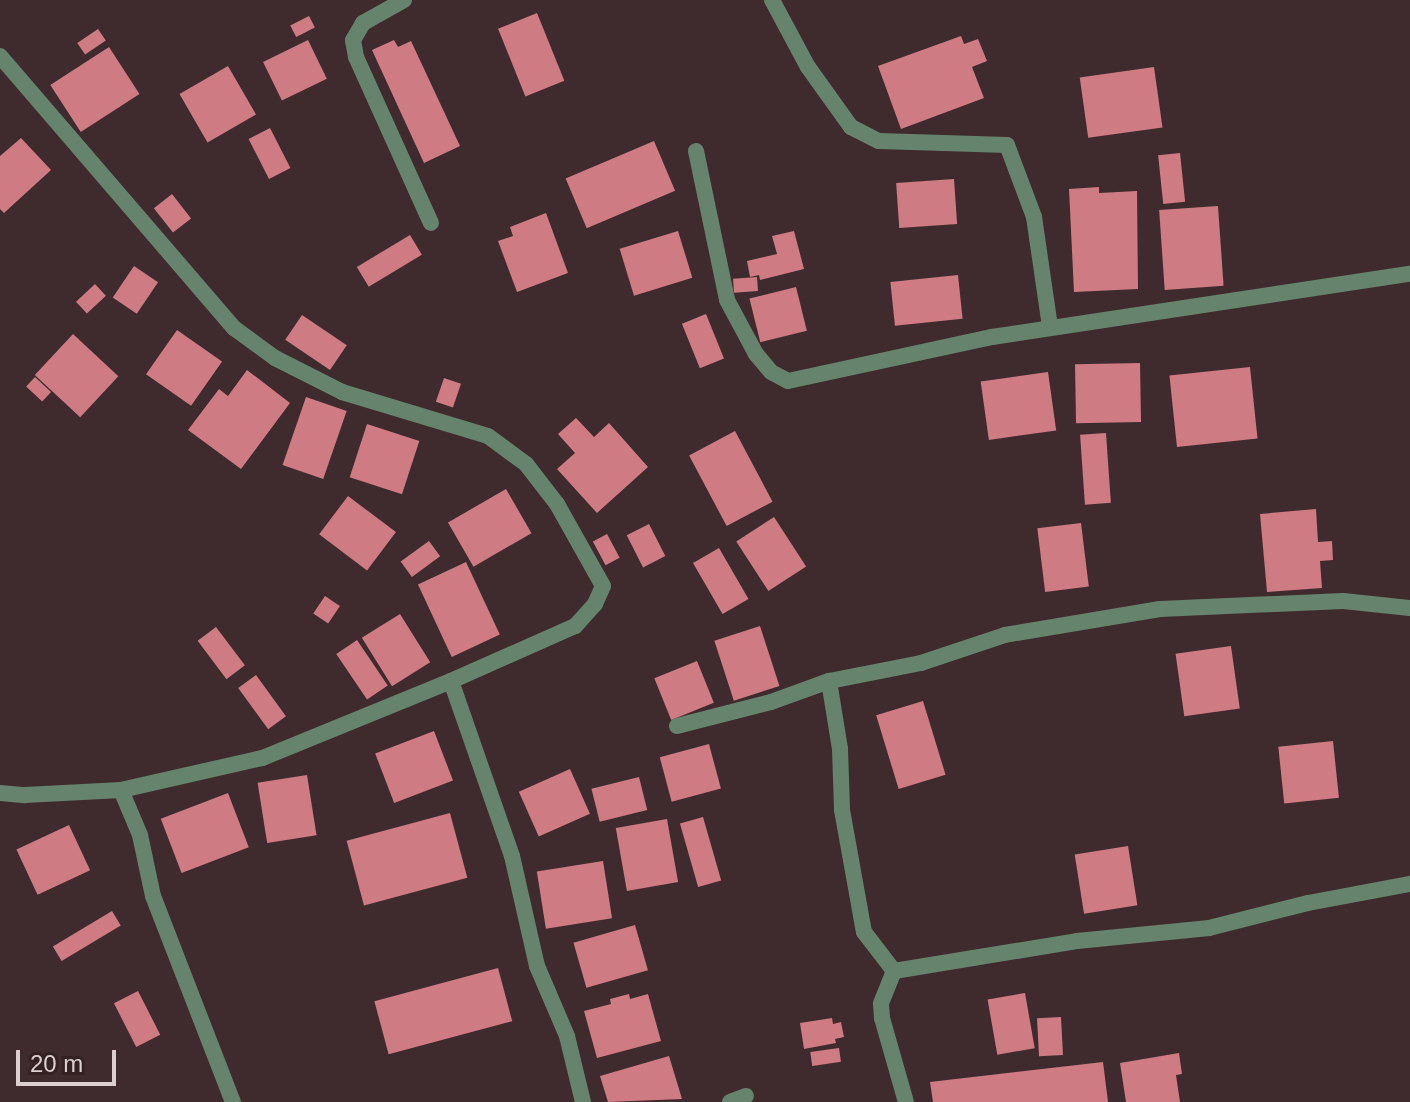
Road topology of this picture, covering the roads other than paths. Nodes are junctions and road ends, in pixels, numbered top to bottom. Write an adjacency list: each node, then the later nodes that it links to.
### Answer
1 (404, 0): 5 (street)
2 (772, 0): 7 (street)
3 (0, 56): 9 (street)
4 (696, 151): 7 (street)
5 (431, 223)
6 (1410, 274): 7 (street)
7 (1050, 327)
8 (1410, 608): 10 (street)
9 (451, 681): 12 (street); 17 (street)
10 (829, 681): 11 (street); 15 (street)
11 (677, 726)
12 (121, 790): 13 (street); 16 (street)
13 (0, 793)
14 (1410, 884): 15 (street)
15 (894, 971): 18 (street)
16 (233, 1102)
17 (583, 1102)
18 (906, 1102)

